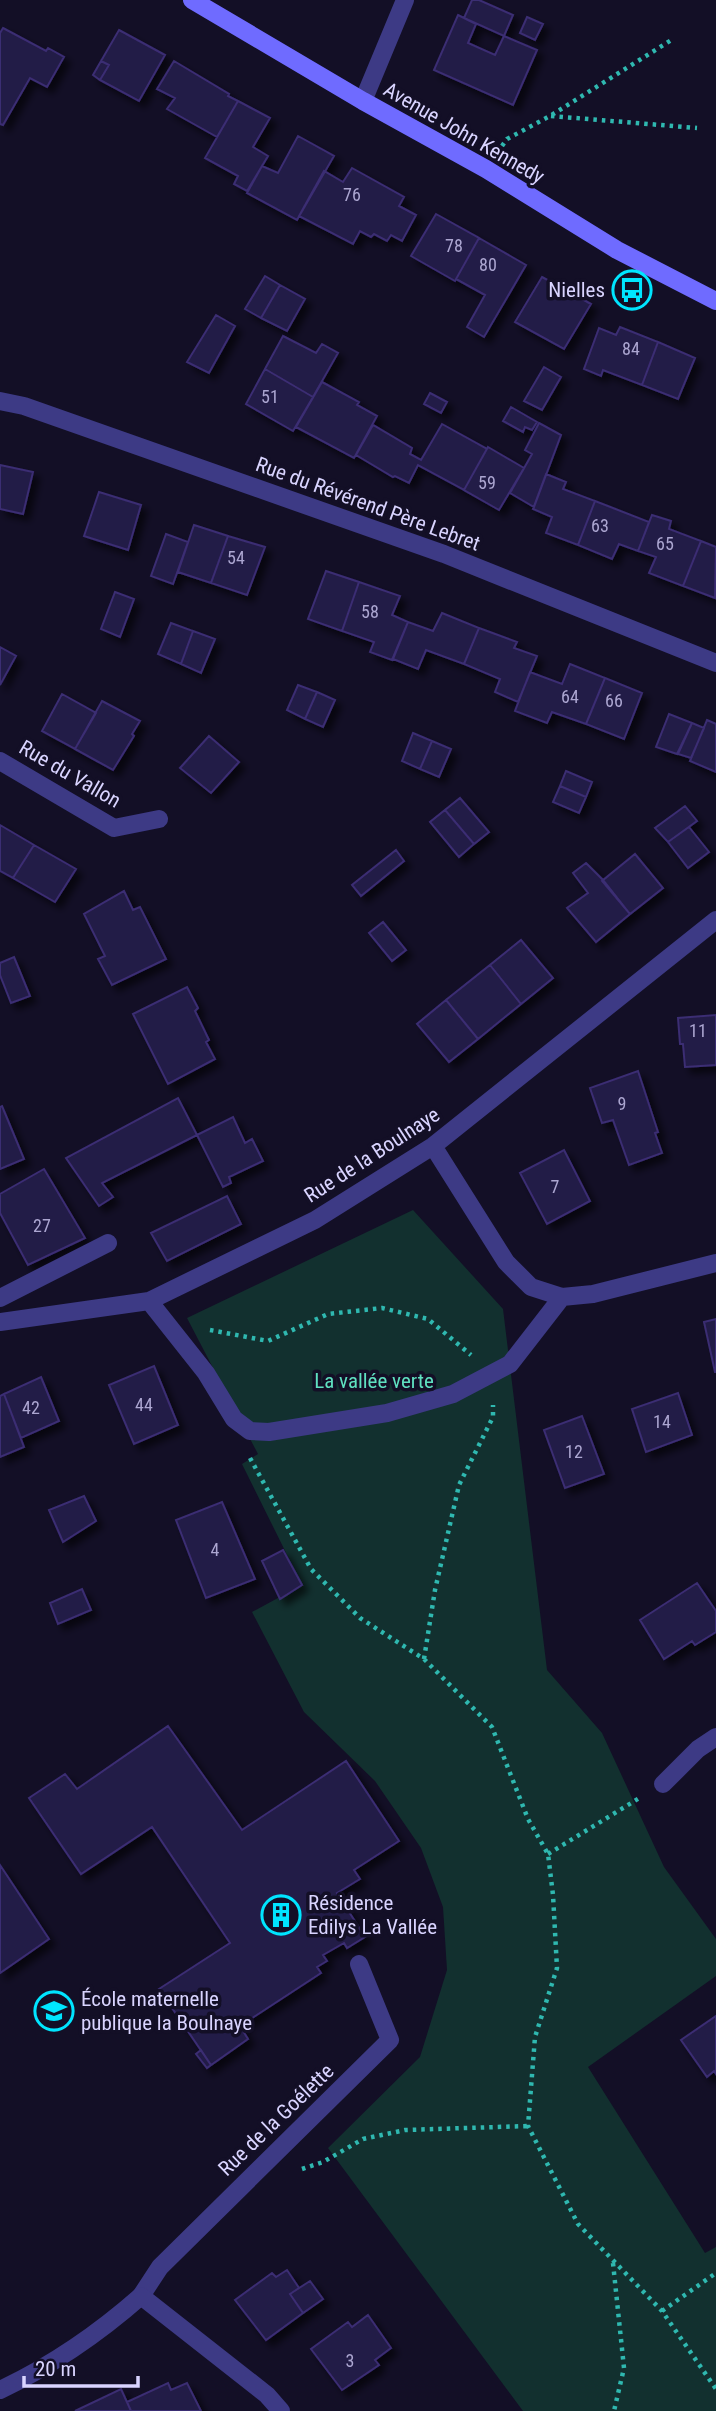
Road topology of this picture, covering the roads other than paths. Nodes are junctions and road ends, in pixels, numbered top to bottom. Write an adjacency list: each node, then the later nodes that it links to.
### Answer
1 (191, 0): 3 (main road, Avenue John Kennedy)
2 (405, 0): 3 (street)
3 (363, 101): 4 (main road, Avenue John Kennedy)
4 (716, 301)
5 (0, 401): 6 (street, Rue du Révérend Père Lebret)
6 (716, 663)
7 (0, 761): 8 (street, Rue du Vallon)
8 (159, 818)
9 (716, 920): 10 (street, Rue de la Boulnaye)
10 (433, 1146): 13 (street); 15 (street, Rue de la Boulnaye)
11 (108, 1243): 14 (street)
12 (716, 1263): 13 (street)
13 (562, 1297): 15 (street)
14 (0, 1298)
15 (149, 1301): 16 (street, Rue de la Boulnaye)
16 (0, 1322)
17 (716, 1737): 18 (street)
18 (663, 1784)
19 (359, 1964): 20 (street, Rue de la Goélette)
20 (141, 2296): 21 (street); 22 (street)
21 (0, 2390)
22 (281, 2411)

